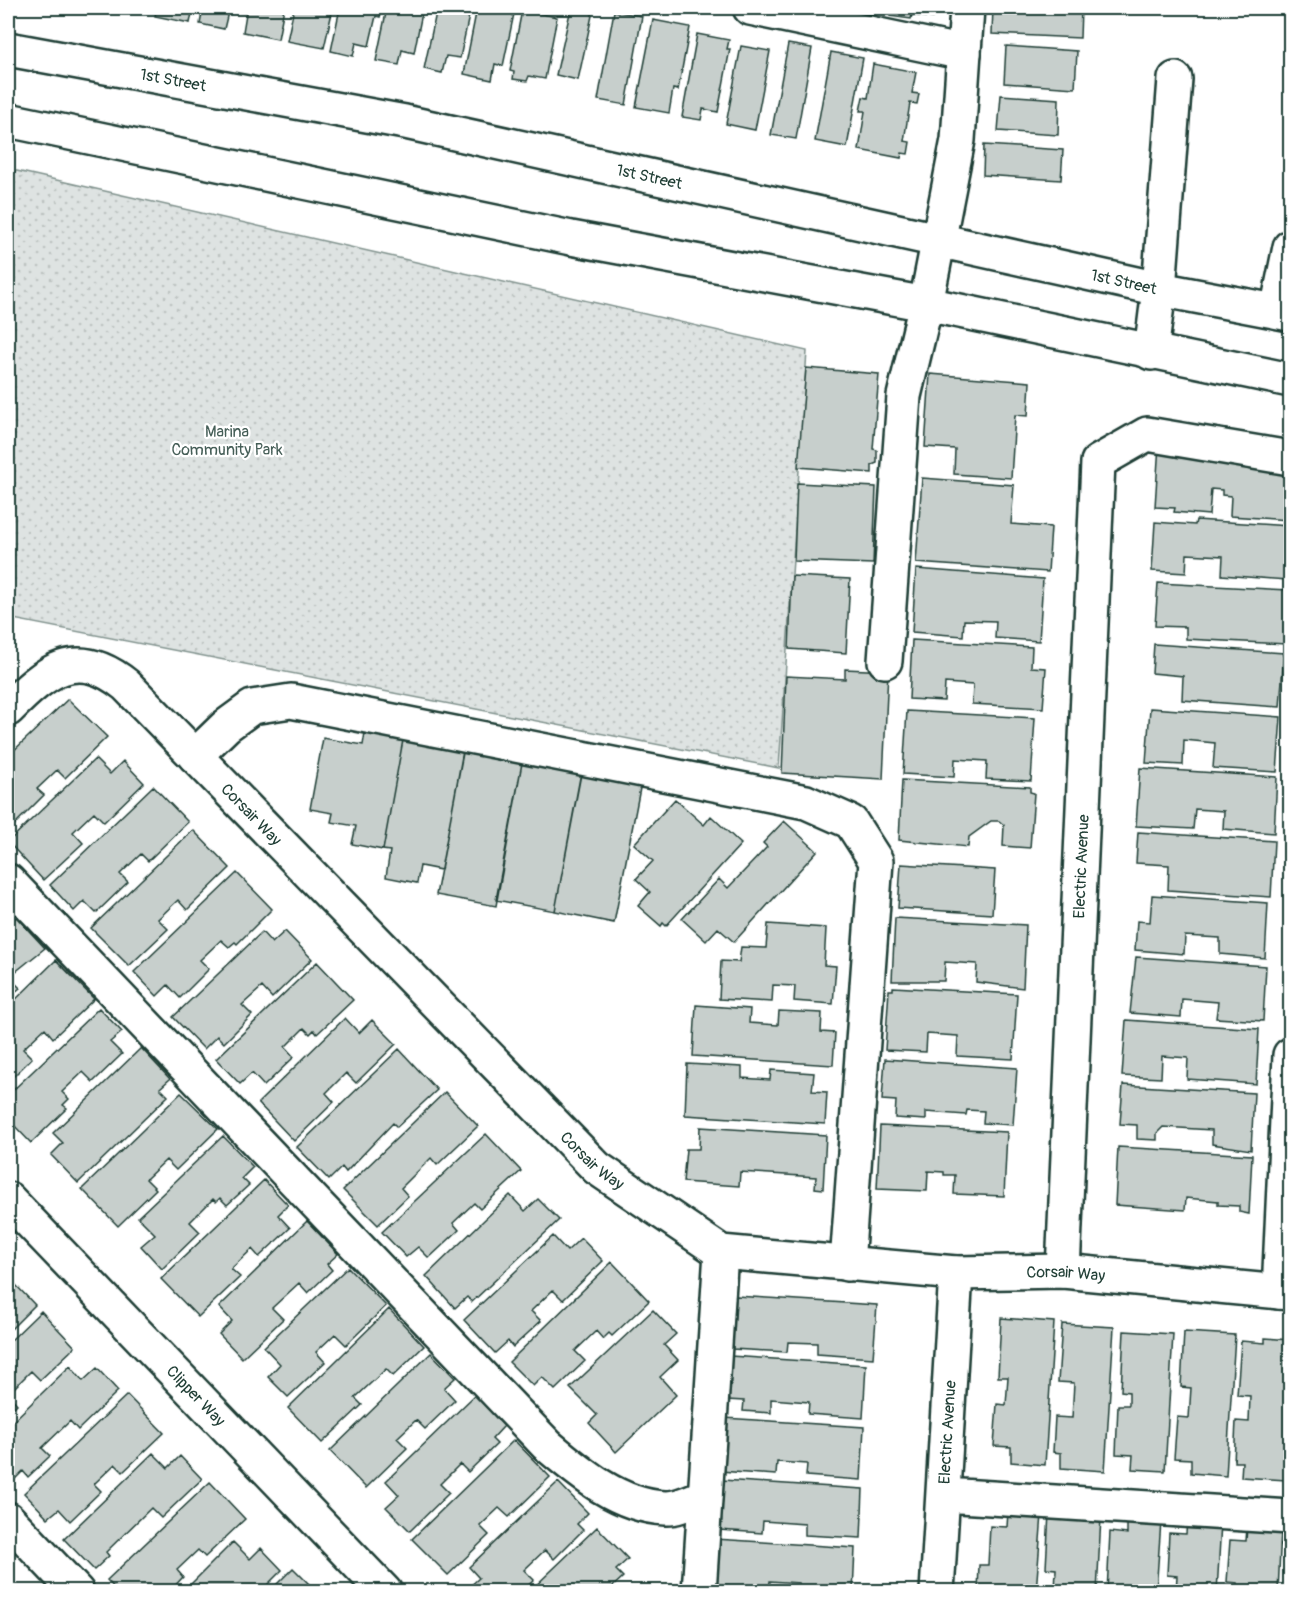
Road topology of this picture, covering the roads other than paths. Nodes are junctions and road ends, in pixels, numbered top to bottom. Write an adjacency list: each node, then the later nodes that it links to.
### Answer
1 (750, 8): 4 (street)
2 (967, 8): 4 (street)
3 (8, 49): 7 (street, 1st Street)
4 (964, 53): 7 (street)
5 (1175, 79): 9 (street)
6 (8, 120): 10 (street)
7 (939, 238): 9 (street, 1st Street); 10 (street)
8 (1290, 247): 11 (street)
9 (1160, 289): 11 (street, 1st Street); 12 (street)
10 (926, 304): 12 (street); 15 (street)
11 (1284, 313)
12 (1151, 353): 13 (street)
13 (1290, 380)
14 (1290, 459): 23 (street, Electric Avenue)
15 (885, 661)
16 (8, 709): 17 (street, Corsair Way)
17 (195, 756): 21 (street, Corsair Way); 22 (street)
18 (8, 881): 27 (street)
19 (1290, 1055): 25 (street)
20 (8, 1199): 31 (street, Clipper Way)
21 (721, 1252): 22 (street, Corsair Way); 27 (street)
22 (847, 1264): 24 (street, Corsair Way)
23 (1063, 1271): 24 (street, Corsair Way); 25 (street, Corsair Way)
24 (956, 1273): 26 (street, Electric Avenue)
25 (1285, 1293)
26 (944, 1495): 28 (street); 33 (street, Electric Avenue)
27 (705, 1496): 32 (street)
28 (1290, 1517)
29 (8, 1518): 30 (street)
30 (76, 1592)
31 (385, 1592)
32 (699, 1592)
33 (937, 1592)

